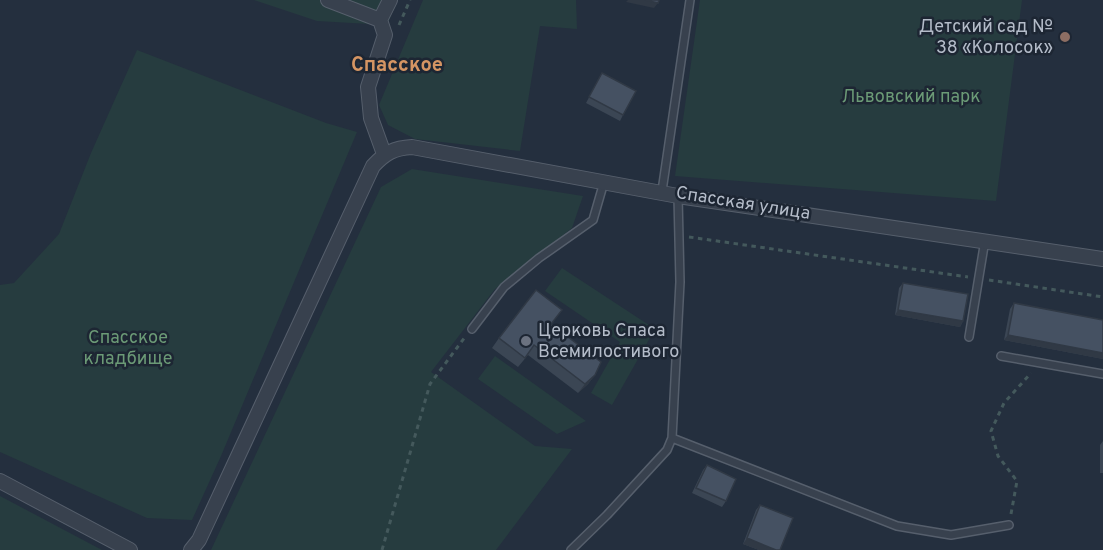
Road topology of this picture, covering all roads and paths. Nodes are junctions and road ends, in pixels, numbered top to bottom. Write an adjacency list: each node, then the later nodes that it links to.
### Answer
1 (328, 0): 5 (street)
2 (390, 0): 5 (street)
3 (410, 0): 6 (path)
4 (690, 0): 9 (lane)
5 (380, 20): 6 (street)
6 (385, 35): 7 (street)
7 (384, 154): 8 (street, Спасская улица); 25 (street)
8 (604, 182): 9 (street, Спасская улица); 16 (lane)
9 (662, 191): 10 (street, Спасская улица)
10 (678, 196): 11 (lane); 12 (street, Спасская улица)
11 (679, 236): 14 (path); 21 (lane)
12 (985, 240): 13 (street, Спасская улица); 14 (lane)
13 (1103, 259)
14 (979, 279): 15 (path); 17 (lane)
15 (1103, 297)
16 (472, 329): 26 (path)
17 (969, 337)
18 (1001, 356): 19 (lane)
19 (1040, 363): 20 (lane); 23 (path)
20 (1103, 374)
21 (672, 438): 23 (lane); 27 (lane)
22 (0, 481): 24 (street)
23 (1009, 525)
24 (130, 550)
25 (191, 550)
26 (382, 550)
27 (571, 550)

